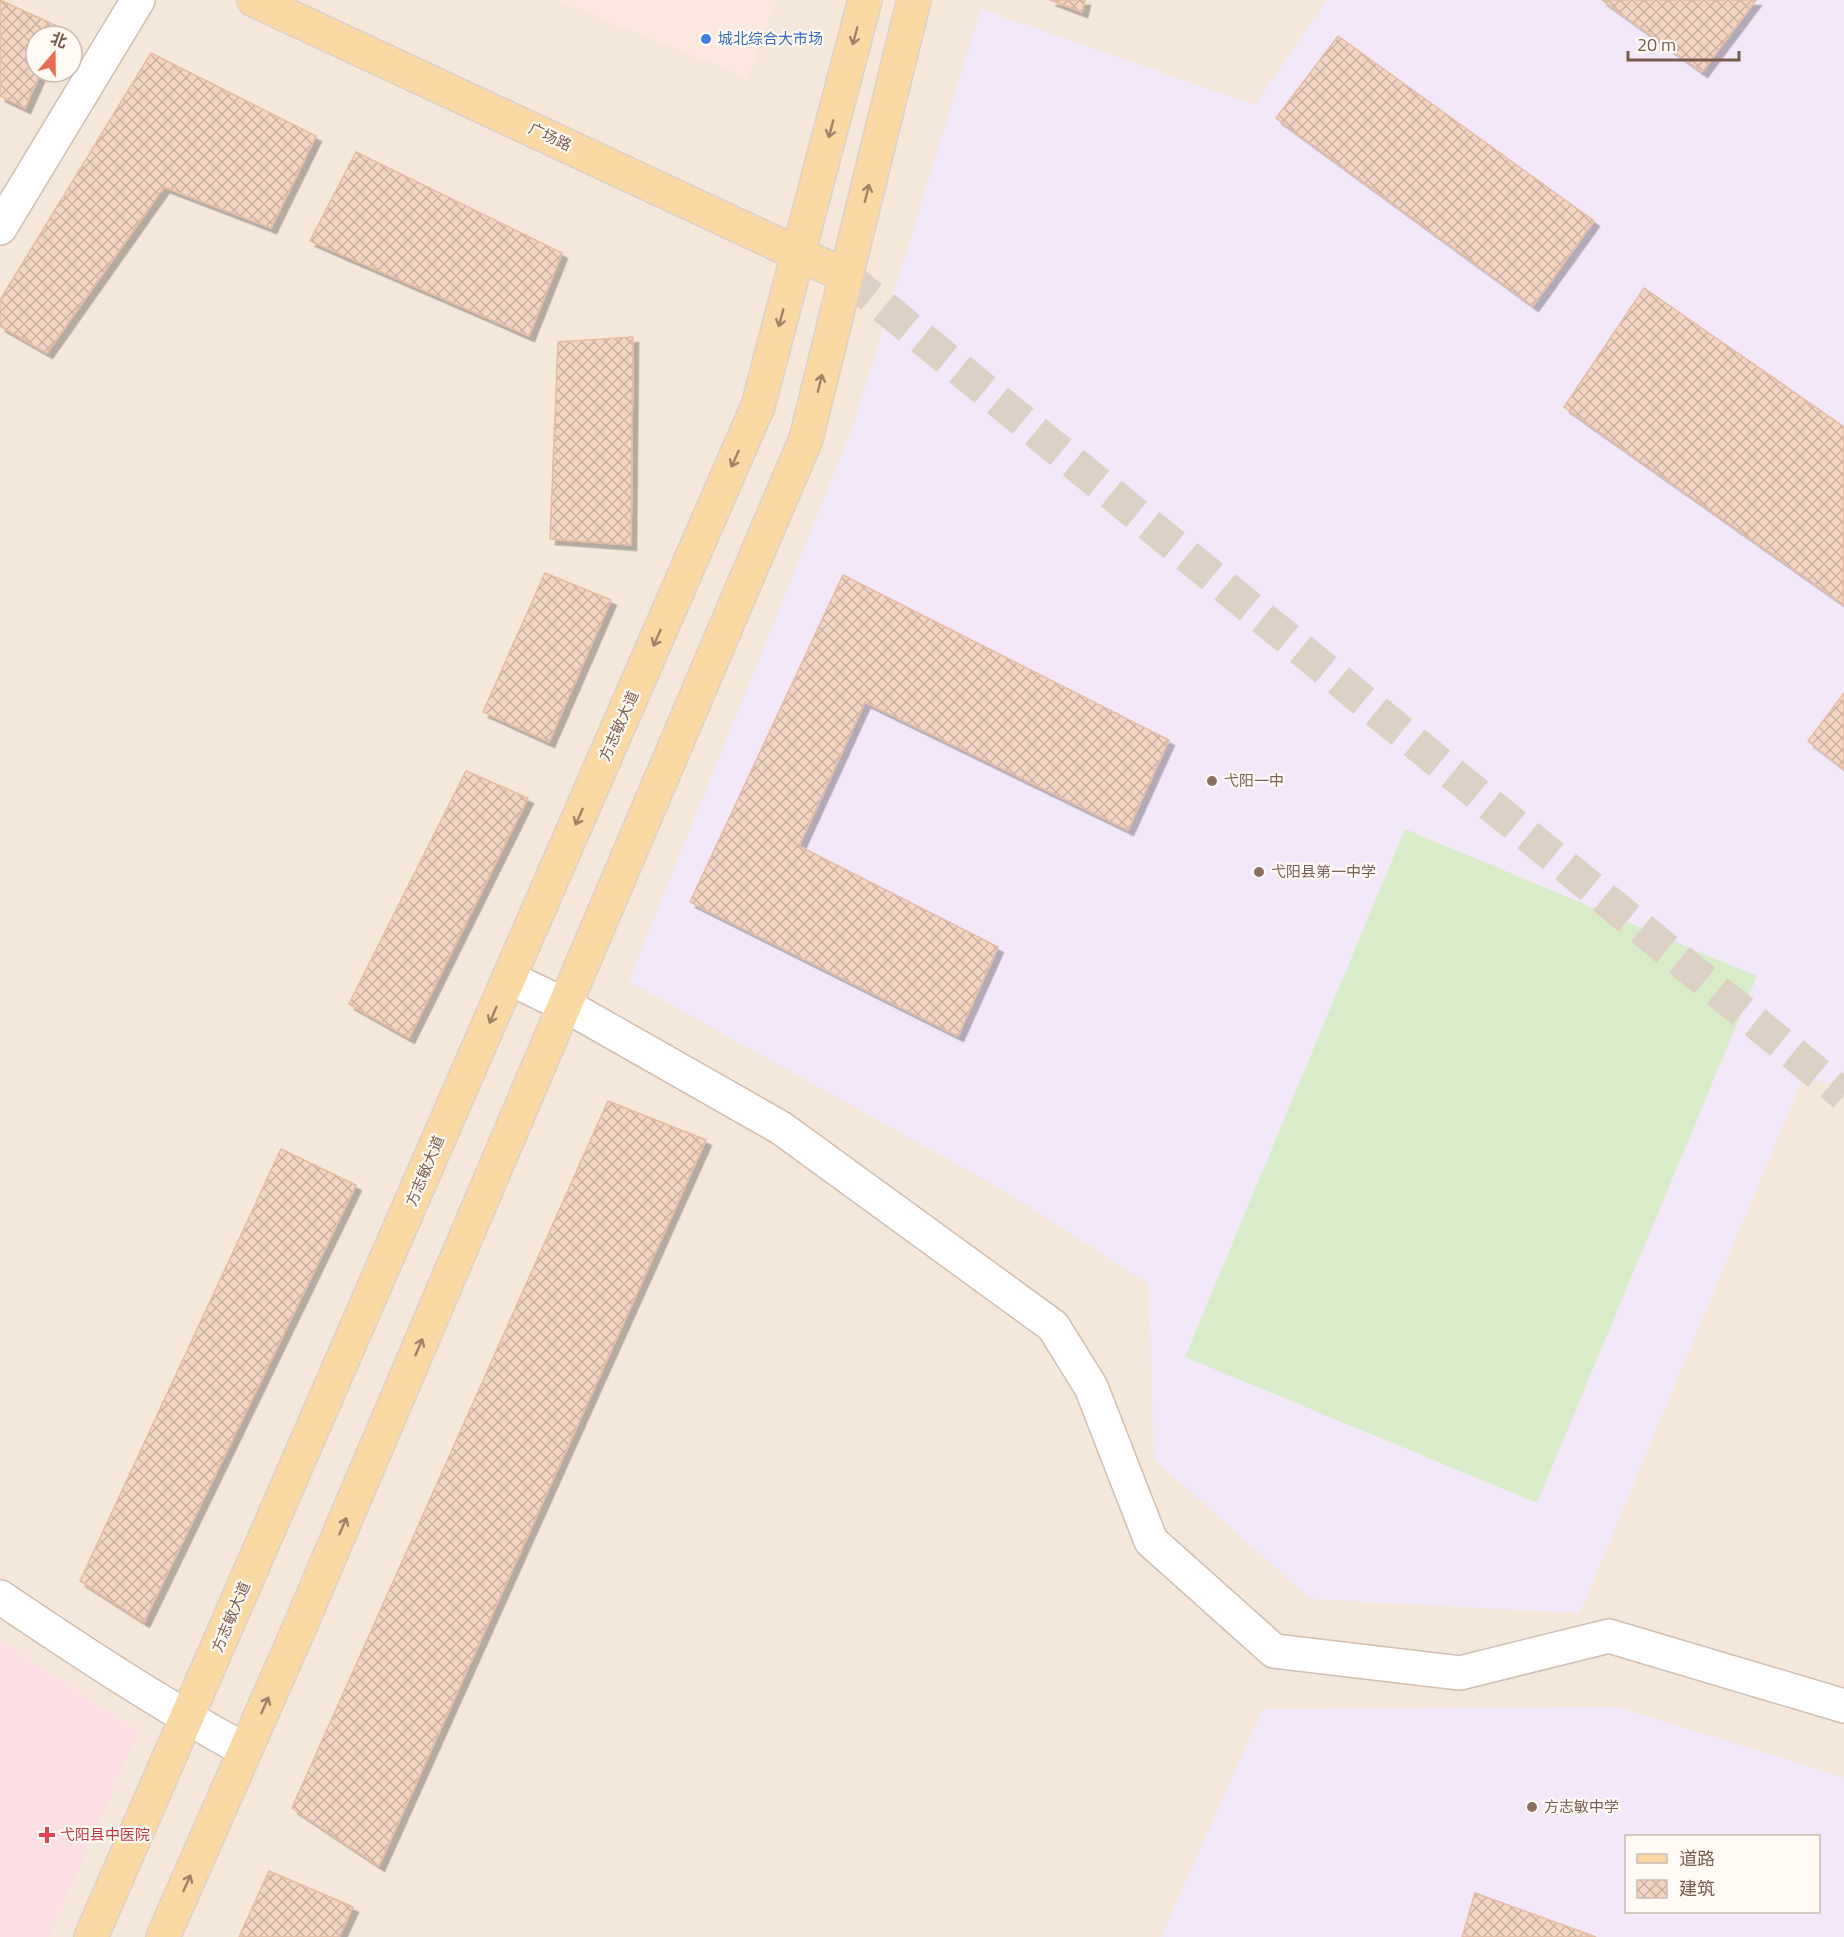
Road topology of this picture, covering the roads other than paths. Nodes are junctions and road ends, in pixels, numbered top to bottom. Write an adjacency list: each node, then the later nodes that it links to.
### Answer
1 (138, 0): 5 (street)
2 (254, 0): 6 (main road, 广场路)
3 (865, 0): 6 (main road, 方志敏大道, one-way to 6)
4 (914, 0): 7 (main road, one-way to 4)
5 (0, 228)
6 (799, 252): 7 (main road, 广场路); 8 (main road, 方志敏大道, one-way to 8)
7 (846, 276): 9 (main road, one-way to 7)
8 (509, 978): 9 (street); 12 (main road, 方志敏大道, one-way to 12)
9 (565, 1005): 11 (street); 13 (main road, one-way to 9)
10 (0, 1597): 12 (street)
11 (1844, 1706)
12 (188, 1718): 13 (street); 14 (main road, 方志敏大道)
13 (245, 1750): 15 (main road, one-way to 13)
14 (91, 1937)
15 (163, 1937)

